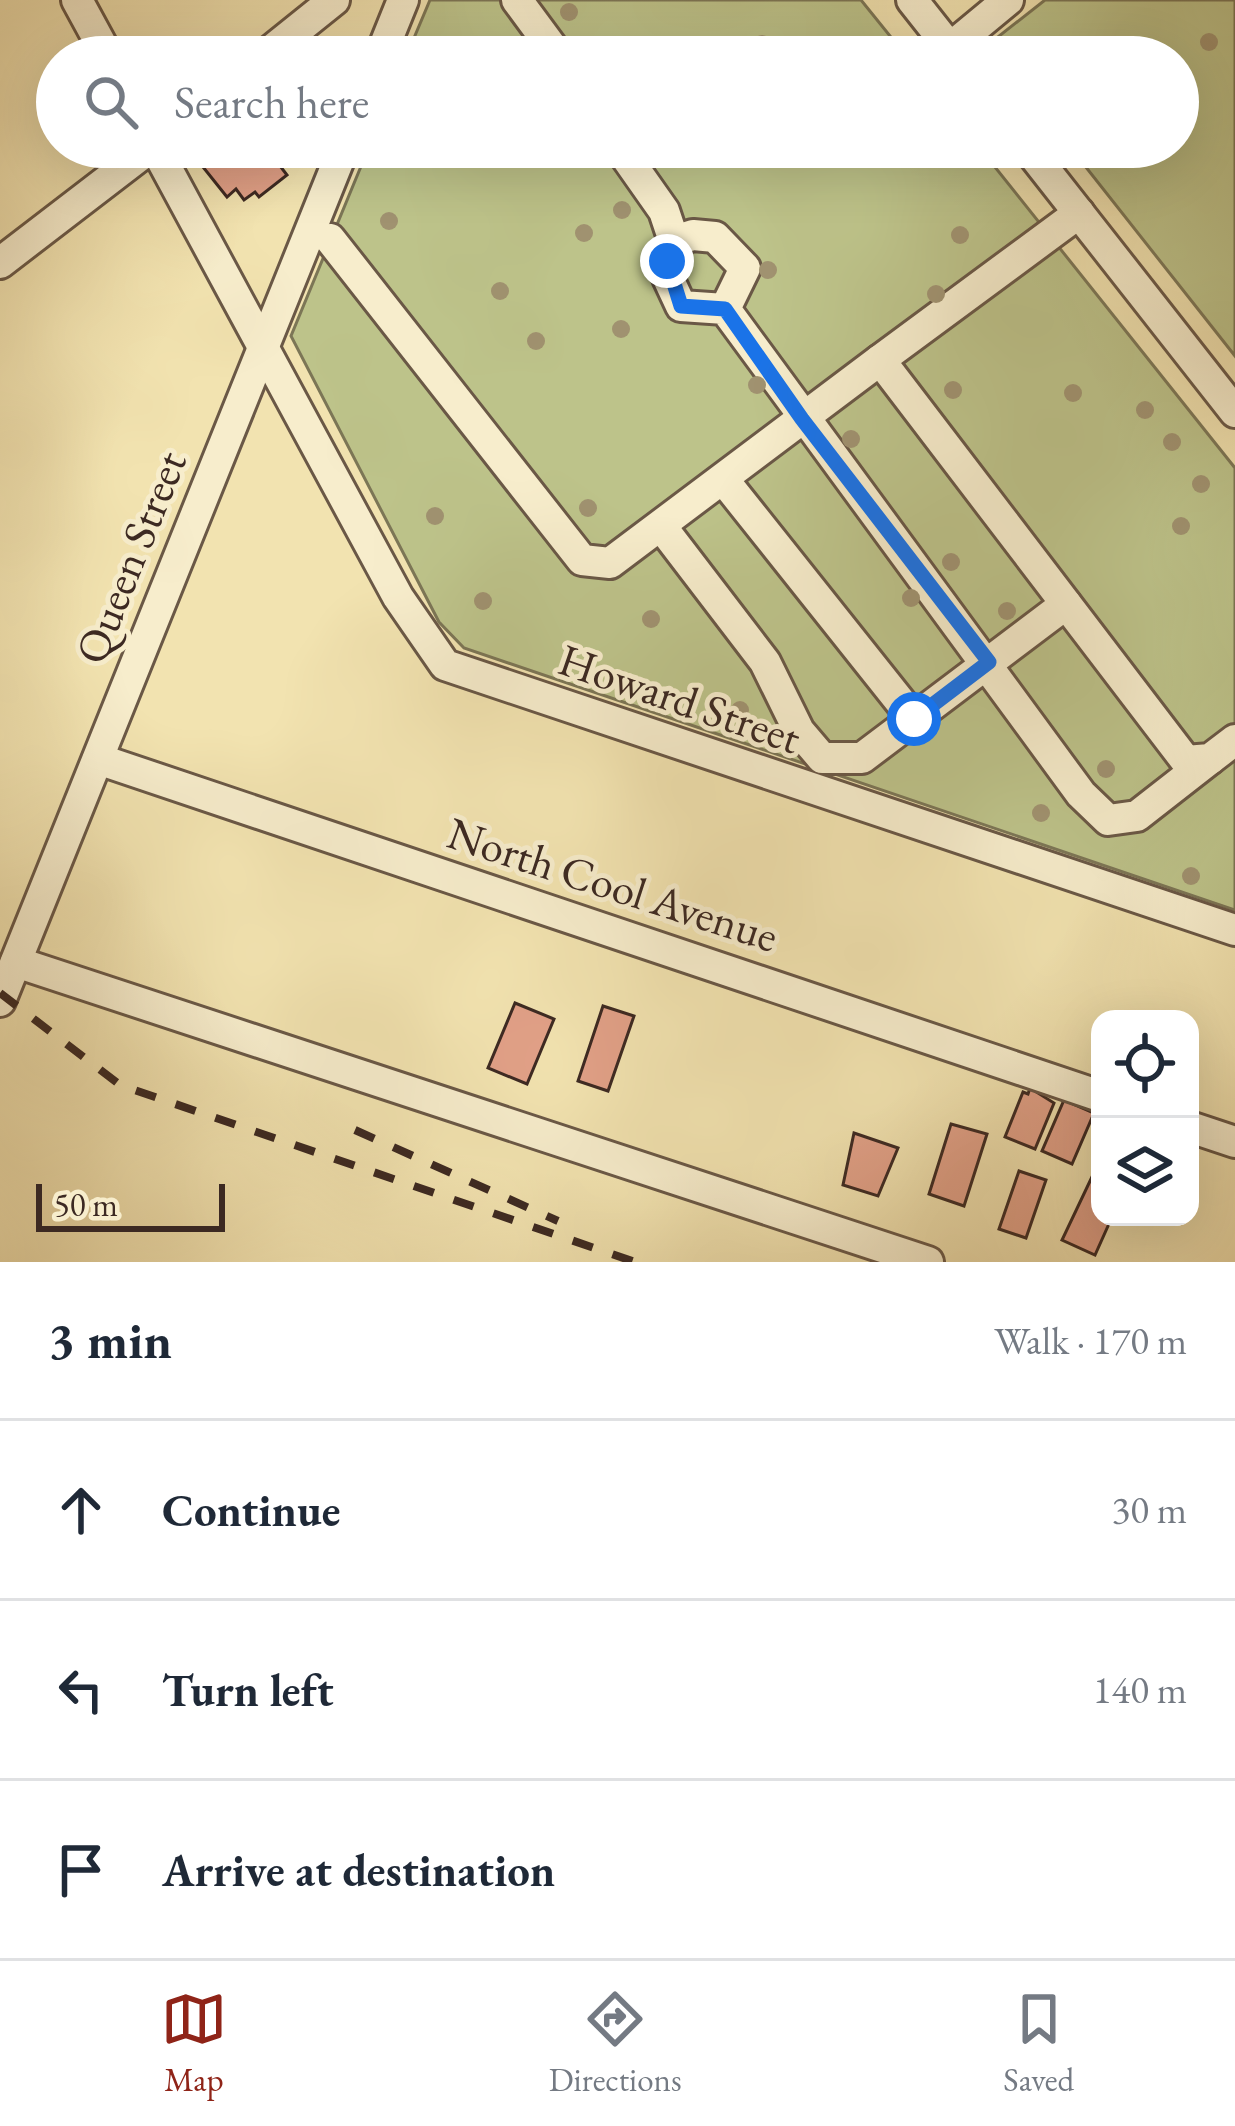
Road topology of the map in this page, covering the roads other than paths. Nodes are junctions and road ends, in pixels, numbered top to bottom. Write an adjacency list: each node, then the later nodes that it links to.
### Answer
1 (77, 0): 7 (street)
2 (334, 0): 8 (street)
3 (403, 0): 9 (street)
4 (517, 0): 10 (street)
5 (912, 0): 11 (street)
6 (1008, 0): 12 (street)
7 (97, 36)
8 (289, 36)
9 (388, 36)
10 (544, 36)
11 (940, 36)
12 (970, 36)
13 (125, 168): 21 (street)
14 (165, 168): 23 (street, Howard Street)
15 (335, 168): 23 (street, Queen Street)
16 (634, 168): 20 (street)
17 (1044, 168): 18 (street)
18 (1079, 213): 24 (street); 25 (street)
19 (330, 239): 28 (street)
20 (674, 241): 22 (street); 22 (street)
21 (0, 263)
22 (725, 309): 26 (street)
23 (263, 347): 33 (street, Queen Street); 34 (street, Howard Street)
24 (880, 359): 26 (street); 29 (street)
25 (1235, 412)
26 (802, 419): 27 (street); 30 (street)
27 (723, 479): 28 (street); 31 (street)
28 (661, 526): 31 (street)
29 (1066, 604): 30 (street); 32 (street)
30 (989, 662): 31 (street); 32 (street)
31 (914, 719)
32 (1223, 749)
33 (98, 759): 35 (street, Queen Street); 37 (street, North Cool Avenue)
34 (1235, 930)
35 (16, 962): 36 (street, Queen Street); 40 (street)
36 (1, 997)
37 (1091, 1093)
38 (1199, 1129): 39 (street)
39 (1235, 1142)
40 (928, 1262)

